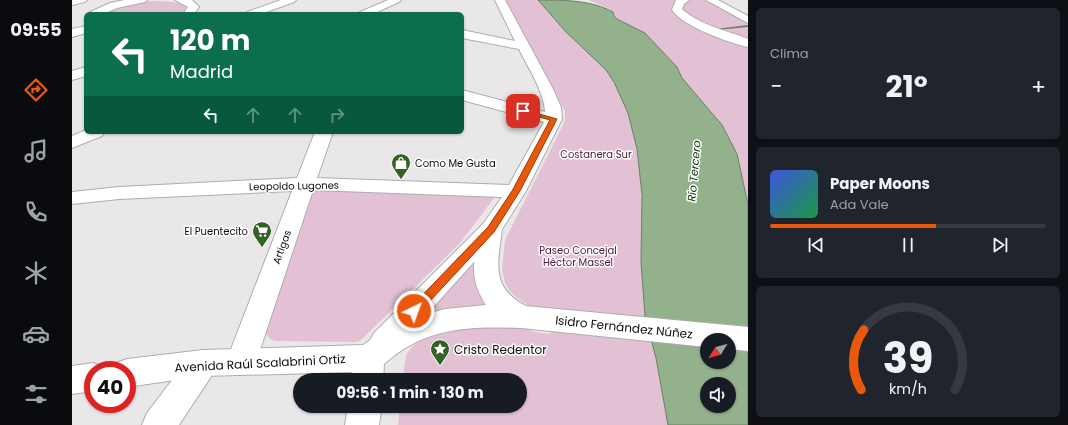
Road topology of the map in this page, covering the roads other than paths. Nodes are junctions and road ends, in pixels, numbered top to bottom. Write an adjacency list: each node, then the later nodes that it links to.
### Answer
1 (82, 0): 9 (street)
2 (142, 0): 11 (street)
3 (184, 0): 13 (street)
4 (291, 0): 14 (street)
5 (396, 0): 15 (street)
6 (500, 0): 21 (street)
7 (684, 0): 20 (street)
8 (711, 0): 16 (street)
9 (72, 2)
10 (101, 2): 11 (street)
11 (114, 5): 12 (street)
12 (98, 12)
13 (190, 12)
14 (257, 12)
15 (369, 12)
16 (748, 20)
17 (84, 30): 18 (street)
18 (72, 33)
19 (464, 34): 21 (street)
20 (748, 43)
21 (523, 46): 25 (street)
22 (84, 72): 23 (street)
23 (72, 76)
24 (464, 96): 25 (street)
25 (554, 119): 30 (street)
26 (92, 134): 28 (street)
27 (323, 134): 29 (street, Artigas)
28 (72, 143)
29 (305, 184): 30 (street, Leopoldo Lugones); 31 (street, Leopoldo Lugones); 35 (street, Artigas)
30 (516, 191): 32 (street)
31 (72, 198)
32 (491, 229): 33 (street, Isidro Fernández Núñez); 37 (street)
33 (534, 318): 34 (street, Isidro Fernández Núñez); 37 (street, Isidro Fernández Núñez)
34 (748, 339)
35 (241, 362): 36 (street, Avenida Raúl Scalabrini Ortiz); 37 (street, Avenida Raúl Scalabrini Ortiz)
36 (203, 363): 38 (street, Avenida Raúl Scalabrini Ortiz); 42 (street)
37 (368, 369)
38 (136, 372)
39 (84, 378): 40 (street)
40 (72, 380)
41 (364, 413): 43 (street)
42 (159, 425)
43 (362, 425)

